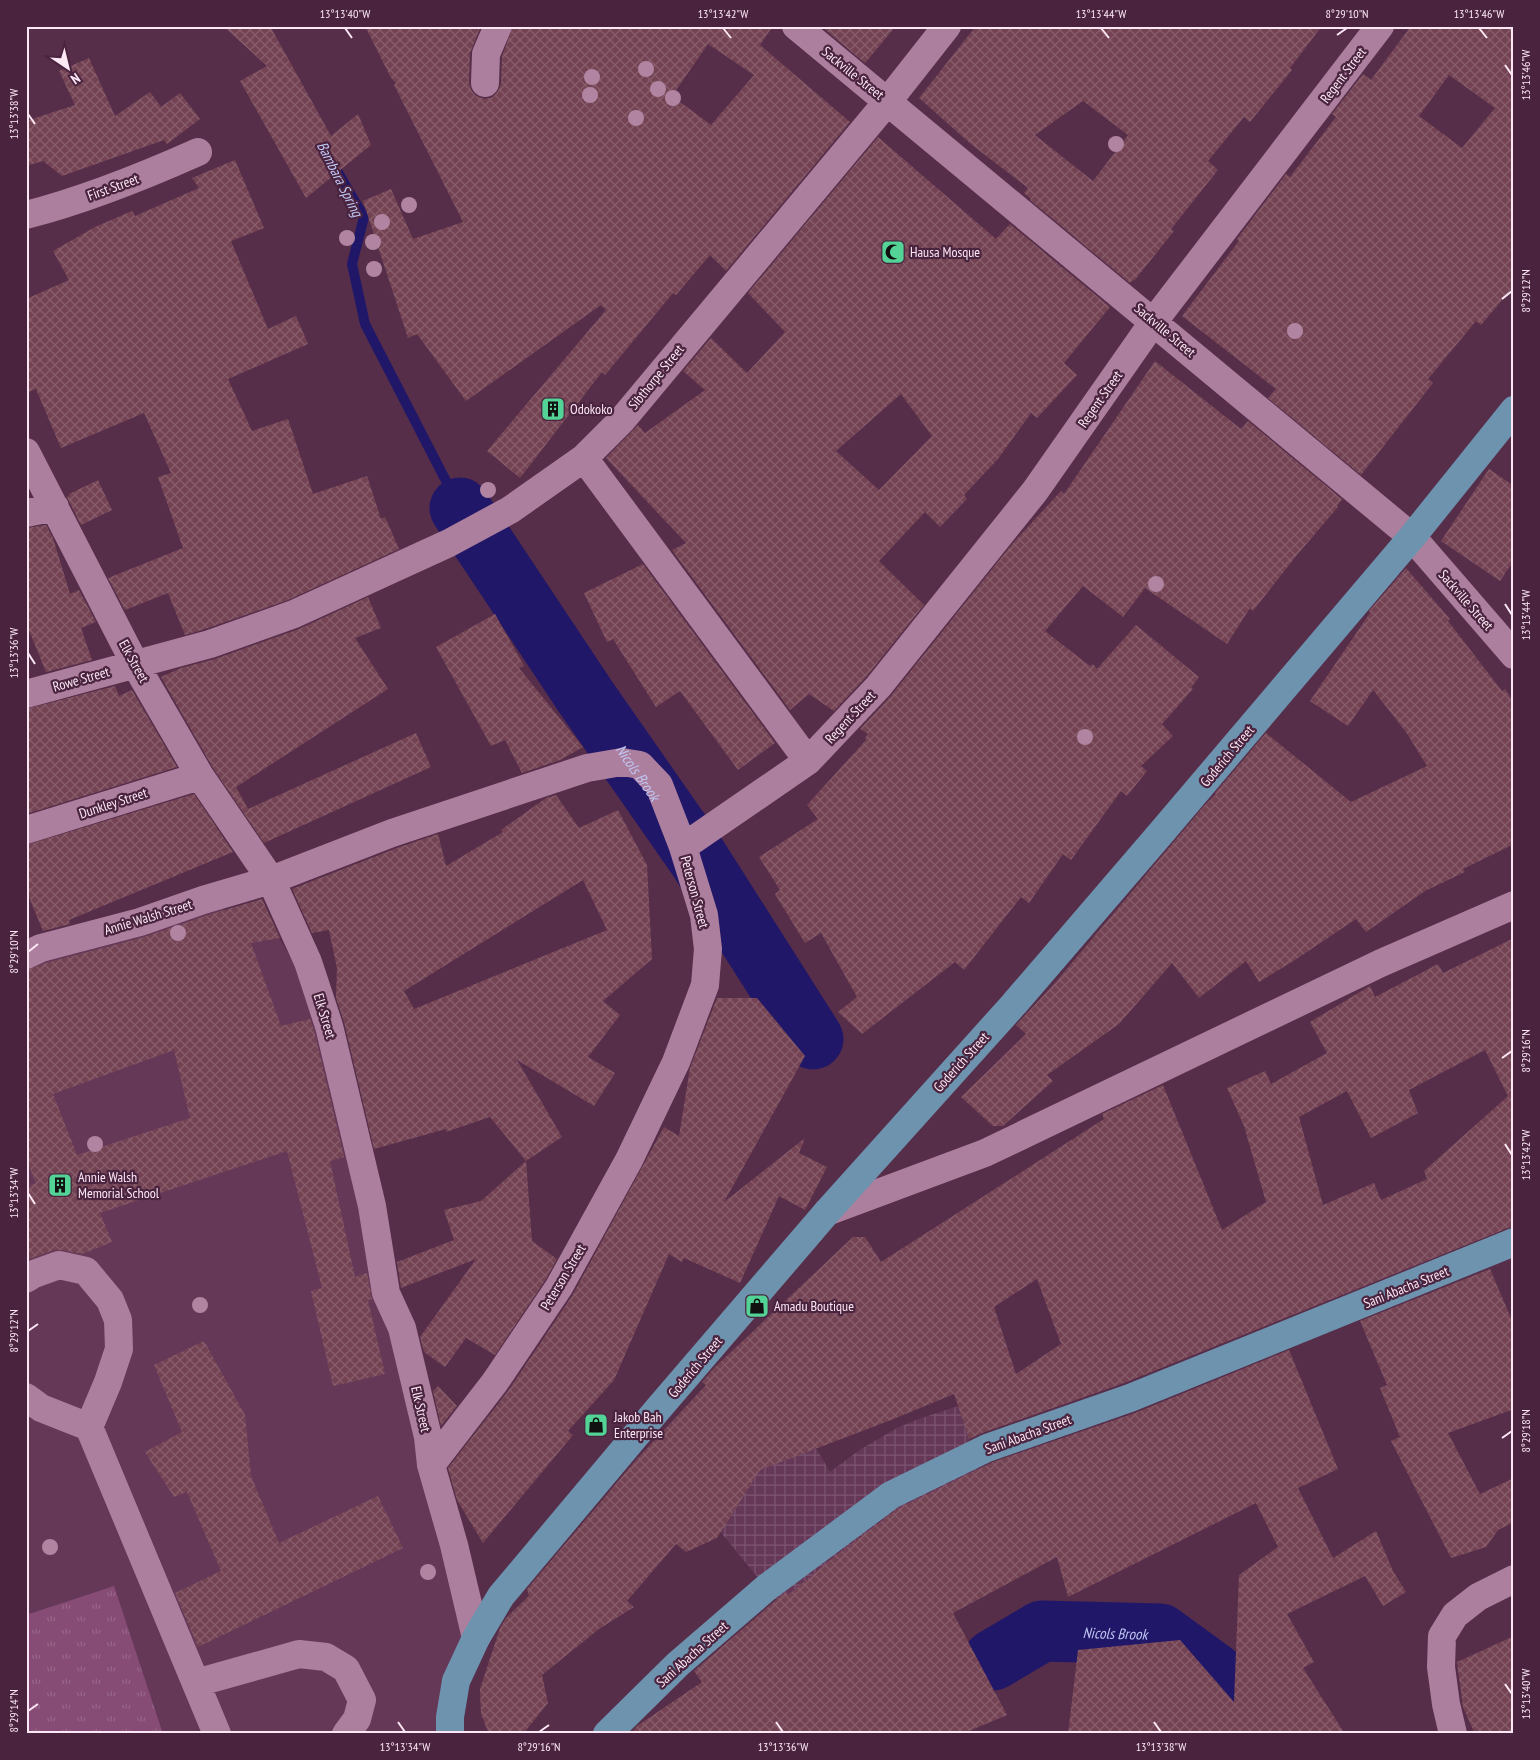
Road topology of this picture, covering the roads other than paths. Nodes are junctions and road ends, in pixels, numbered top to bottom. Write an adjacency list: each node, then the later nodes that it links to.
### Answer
1 (498, 26): 5 (street)
2 (796, 26): 6 (street, Sackville Street)
3 (947, 26): 6 (street, Sibthorpe Street)
4 (1380, 26): 9 (street, Regent Street)
5 (485, 83)
6 (888, 101): 9 (street, Sackville Street); 12 (street, Sibthorpe Street)
7 (198, 152): 8 (street, First Street)
8 (26, 215)
9 (1154, 321): 15 (street, Sackville Street); 19 (street, Regent Street)
10 (1514, 410): 15 (main road, Goderich Street)
11 (26, 452): 13 (street, Elk Street)
12 (584, 458): 17 (street, Sibthorpe Street); 19 (street)
13 (55, 507): 14 (street); 17 (street, Elk Street)
14 (26, 513)
15 (1412, 537): 16 (street, Sackville Street); 26 (main road, Goderich Street)
16 (1514, 655)
17 (135, 664): 18 (street, Rowe Street); 20 (street, Elk Street)
18 (26, 694)
19 (808, 762): 22 (street, Regent Street)
20 (200, 776): 21 (street, Dunkley Street); 23 (street, Elk Street)
21 (26, 830)
22 (688, 843): 23 (street, Peterson Street); 31 (street, Peterson Street)
23 (270, 880): 25 (street, Annie Walsh Street); 31 (street, Elk Street)
24 (1514, 905): 26 (street)
25 (26, 955)
26 (827, 1212): 33 (main road, Goderich Street)
27 (1514, 1242): 38 (main road, Sani Abacha Street)
28 (26, 1278): 30 (street)
29 (26, 1397): 30 (street)
30 (89, 1427): 34 (street)
31 (431, 1465): 33 (street, Elk Street)
32 (1514, 1579): 39 (street)
33 (476, 1638): 37 (main road, Goderich Street)
34 (196, 1683): 35 (street); 36 (street)
35 (217, 1734)
36 (346, 1734)
37 (450, 1734)
38 (607, 1734)
39 (1453, 1734)

